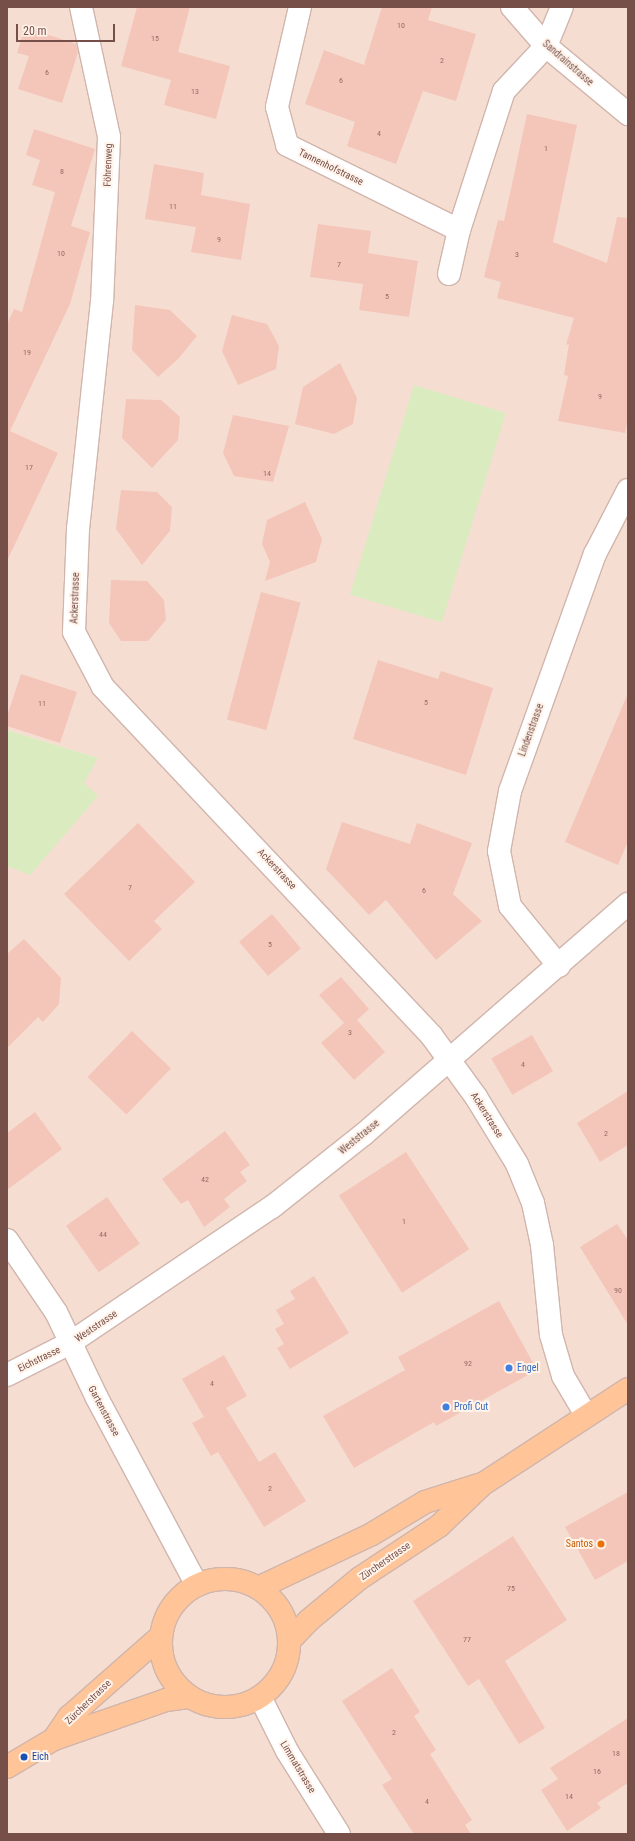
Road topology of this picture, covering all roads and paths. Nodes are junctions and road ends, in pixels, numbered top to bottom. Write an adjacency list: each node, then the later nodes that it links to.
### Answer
1 (81, 7): 9 (street, Föhrenweg)
2 (300, 7): 7 (street, Tannenhofstrasse)
3 (512, 7): 5 (street, Sandrainstrasse)
4 (562, 7): 5 (street)
5 (546, 46): 6 (street, Sandrainstrasse); 7 (street)
6 (628, 114)
7 (459, 230): 8 (street)
8 (449, 274)
9 (102, 301): 13 (street, Ackerstrasse)
10 (628, 490): 12 (street, Lindenstrasse)
11 (628, 904): 12 (street, Weststrasse)
12 (559, 966): 13 (street, Weststrasse)
13 (450, 1060): 15 (street, Weststrasse); 18 (street, Ackerstrasse)
14 (7, 1240): 15 (street, Gartenstrasse)
15 (70, 1343): 16 (street, Eichstrasse); 20 (street, Gartenstrasse)
16 (7, 1375)
17 (628, 1390): 18 (main road, Zürcherstrasse)
18 (586, 1416): 19 (main road, Zürcherstrasse)
19 (483, 1484): 21 (main road, Zürcherstrasse); 23 (main road, Zürcherstrasse)
20 (197, 1585): 21 (main road); 22 (main road)
21 (258, 1588): 23 (main road)
22 (161, 1636): 24 (main road); 26 (main road, Zürcherstrasse)
23 (289, 1641): 25 (main road)
24 (189, 1697): 25 (main road); 26 (main road, Zürcherstrasse)
25 (260, 1698): 28 (street, Limmatstrasse)
26 (54, 1739): 27 (main road, Zürcherstrasse)
27 (7, 1767)
28 (339, 1834)

